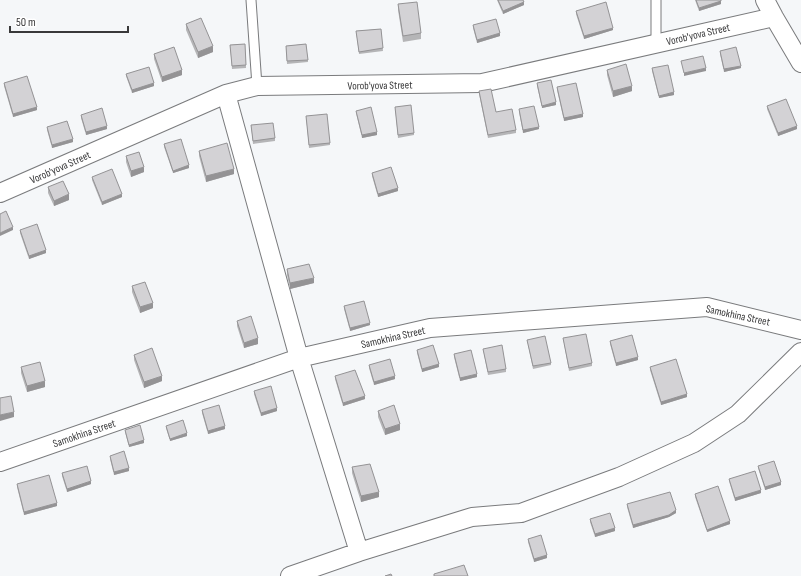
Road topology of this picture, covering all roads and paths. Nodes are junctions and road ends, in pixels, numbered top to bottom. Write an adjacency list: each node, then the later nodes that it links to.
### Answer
1 (251, 0): 7 (lane)
2 (656, 0): 5 (lane)
3 (765, 0): 4 (street)
4 (774, 17): 5 (street, Vorob'yova Street); 6 (street)
5 (656, 44): 7 (street, Vorob'yova Street)
6 (801, 63)
7 (257, 86): 8 (street, Vorob'yova Street)
8 (226, 94): 9 (street, Vorob'yova Street); 12 (street)
9 (0, 193)
10 (801, 330): 12 (street, Samokhina Street)
11 (801, 352): 14 (street)
12 (299, 358): 13 (street, Samokhina Street); 14 (street)
13 (0, 462)
14 (359, 552): 15 (street)
15 (330, 570): 16 (street)
16 (290, 576)

